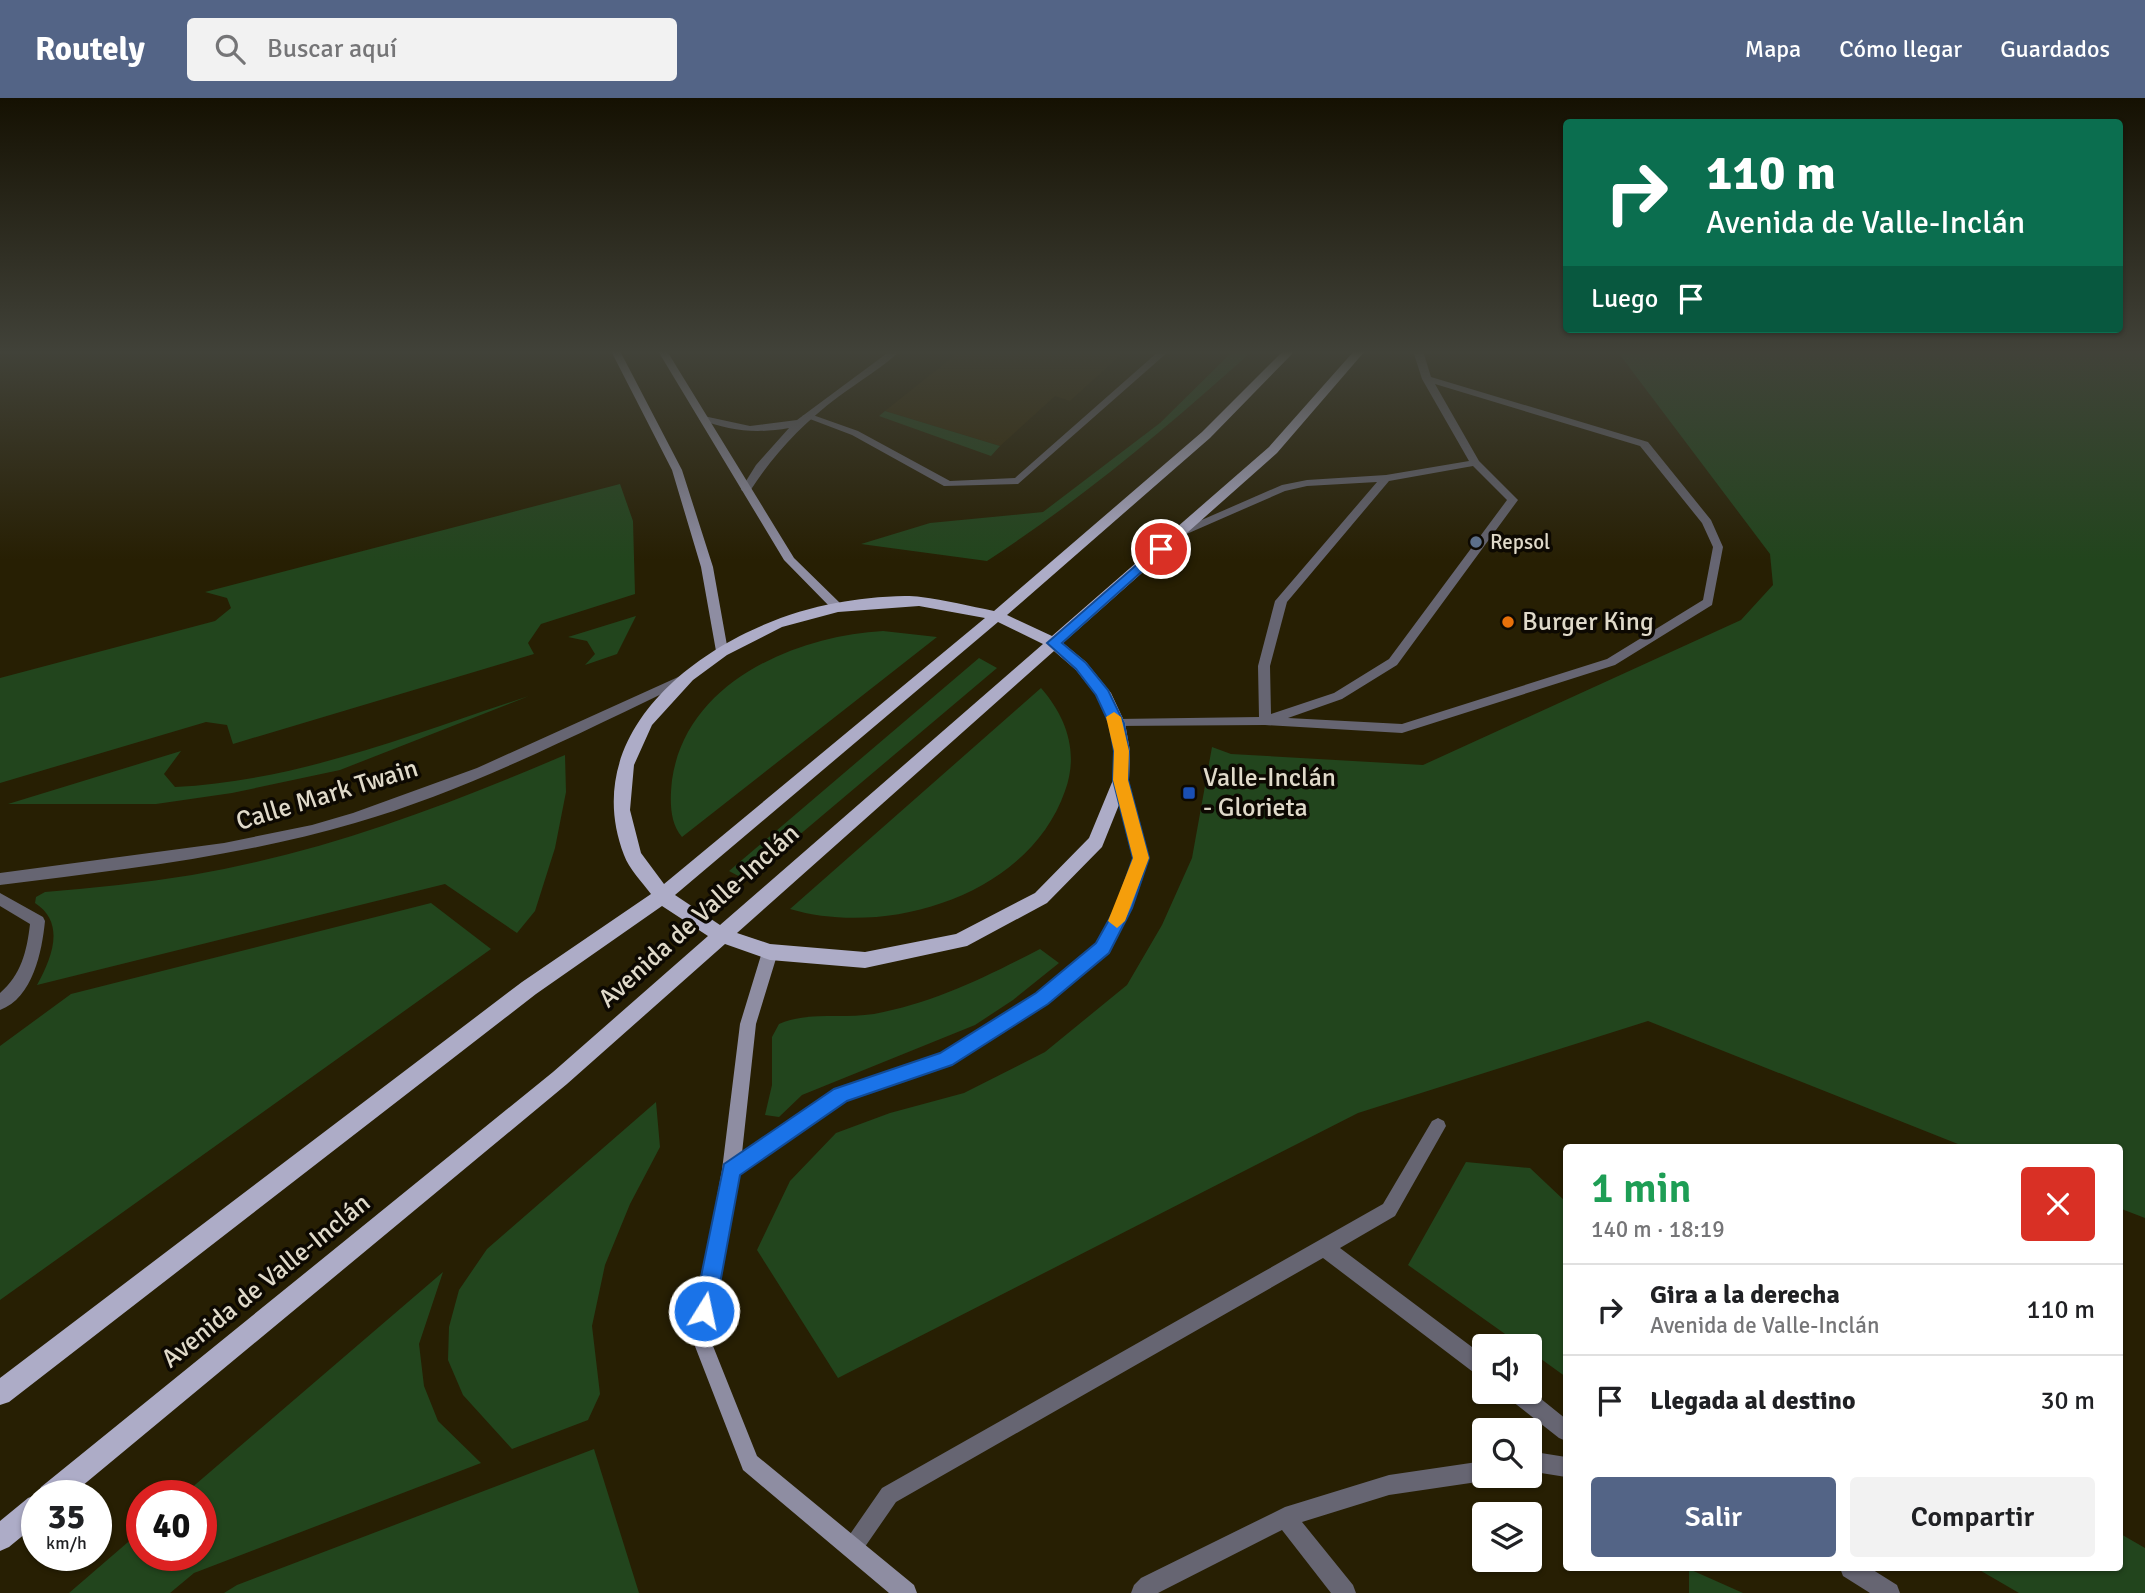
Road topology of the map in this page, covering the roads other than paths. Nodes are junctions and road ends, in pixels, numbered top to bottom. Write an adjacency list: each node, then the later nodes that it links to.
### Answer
1 (651, 421): 19 (main road)
2 (704, 421): 14 (main road)
3 (709, 421): 4 (street)
4 (797, 421)
5 (801, 421): 14 (street)
6 (810, 421): 7 (street)
7 (1086, 421)
8 (1220, 421): 17 (main road, Avenida de Valle-Inclán)
9 (1299, 421): 15 (main road, Avenida de Valle-Inclán)
10 (1451, 421): 12 (street)
11 (1566, 421): 21 (street)
12 (1475, 463): 13 (street); 21 (street)
13 (1386, 478): 15 (street); 21 (street)
14 (746, 489): 16 (main road)
15 (1178, 534): 18 (main road, Avenida de Valle-Inclán)
16 (836, 607): 17 (main road); 19 (main road)
17 (997, 616): 18 (main road); 25 (main road, Avenida de Valle-Inclán)
18 (1054, 643): 22 (main road); 27 (main road, Avenida de Valle-Inclán)
19 (722, 651): 20 (main road)
20 (688, 676): 24 (street, Calle Mark Twain); 25 (main road)
21 (1265, 721): 22 (street)
22 (1116, 723): 23 (main road)
23 (1121, 780): 28 (main road); 31 (main road)
24 (0, 879)
25 (662, 896): 27 (main road); 34 (main road, Avenida de Valle-Inclán)
26 (0, 899): 29 (street)
27 (720, 935): 28 (main road); 40 (main road, Avenida de Valle-Inclán)
28 (770, 952): 31 (main road)
29 (0, 1003)
30 (1438, 1126): 32 (street)
31 (731, 1170): 44 (main road)
32 (1325, 1248): 33 (street); 44 (street)
33 (1472, 1359)
34 (0, 1393)
35 (1532, 1404): 36 (street)
36 (1563, 1429)
37 (1542, 1463): 38 (street)
38 (1563, 1467)
39 (1472, 1473): 41 (street)
40 (70, 1480)
41 (1285, 1517): 47 (street); 48 (street)
42 (21, 1520): 43 (main road)
43 (0, 1538)
44 (853, 1547): 46 (main road)
45 (1856, 1571): 49 (street)
46 (905, 1593)
47 (1142, 1593)
48 (1345, 1593)
49 (1889, 1593)

